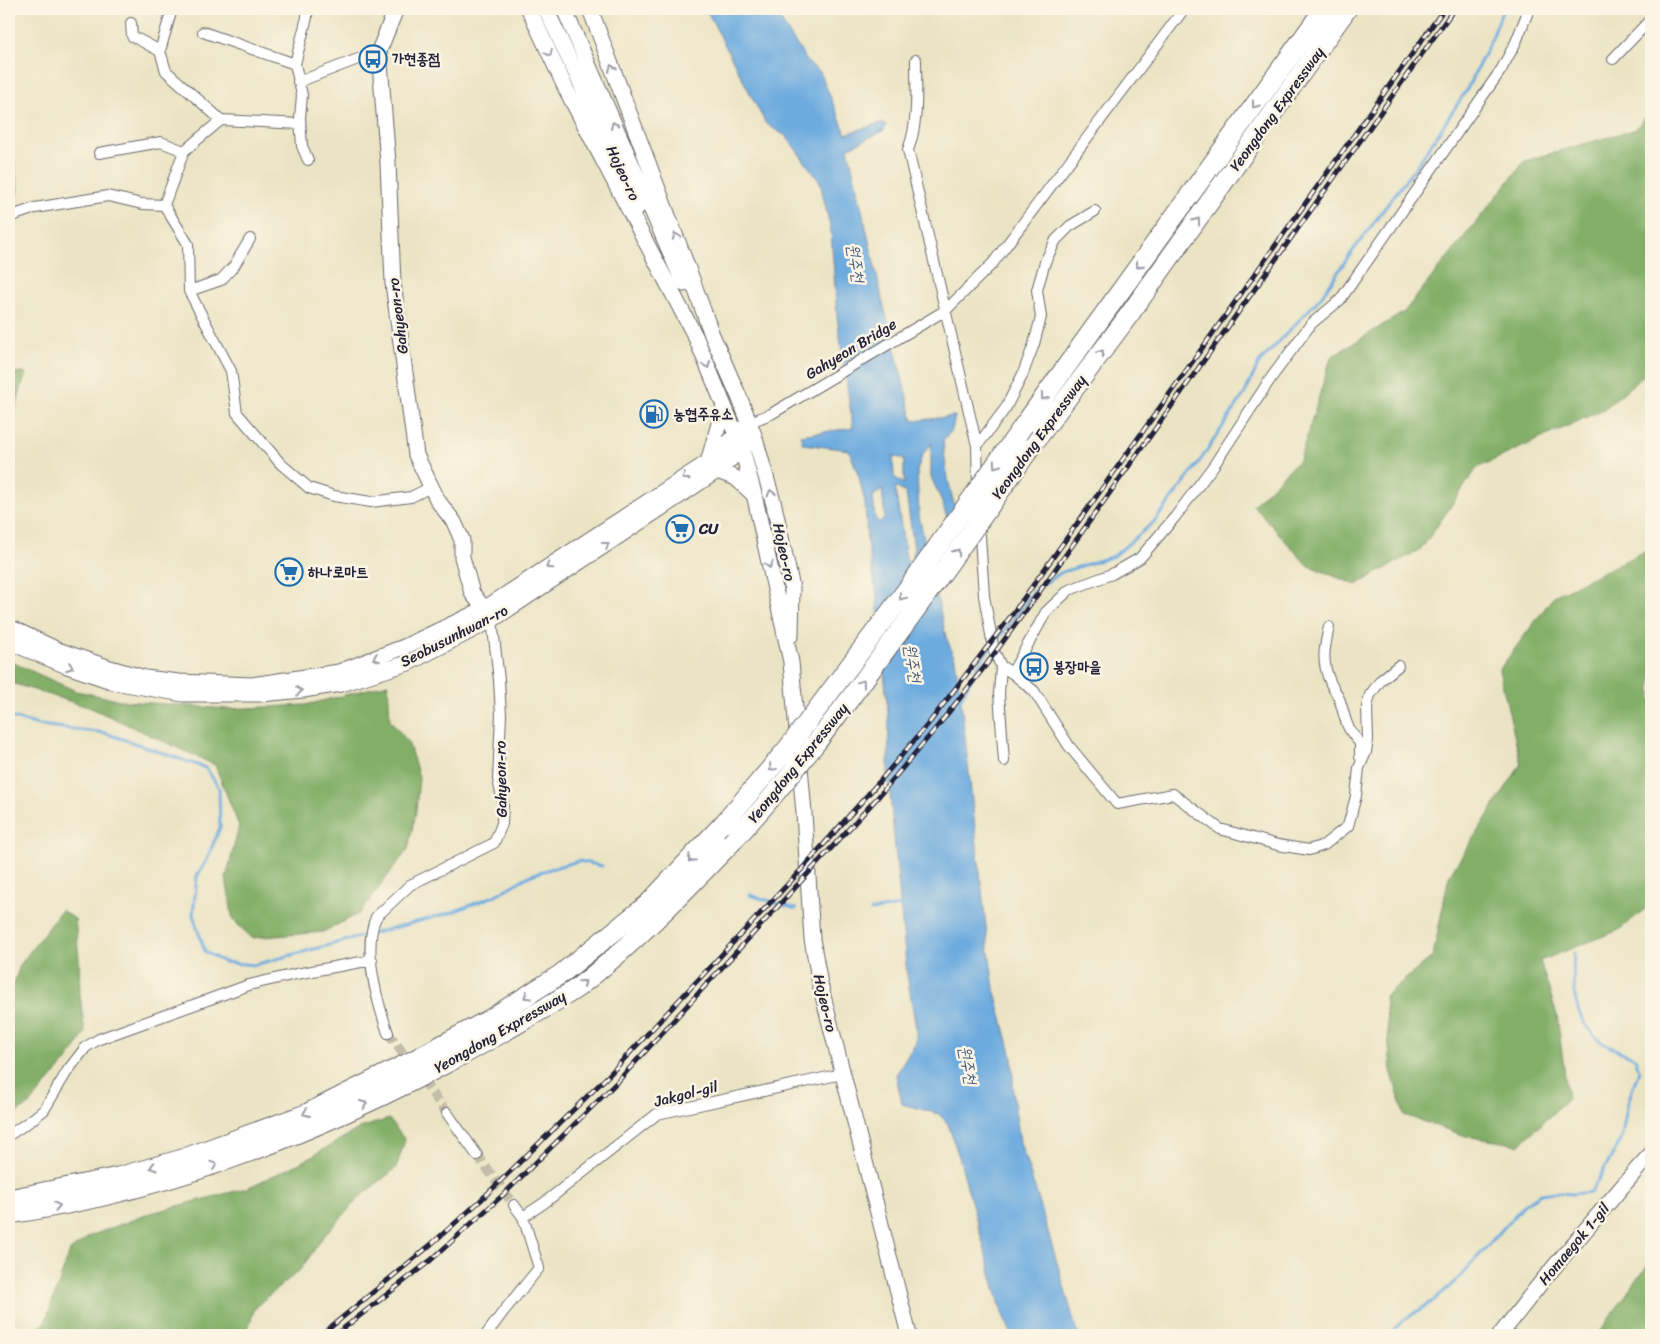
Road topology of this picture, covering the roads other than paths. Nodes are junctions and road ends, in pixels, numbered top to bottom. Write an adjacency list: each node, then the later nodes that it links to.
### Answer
1 (172, 9): 17 (street)
2 (306, 9): 22 (street)
3 (396, 9): 18 (street, Gahyeon-ro)
4 (529, 9): 34 (street, one-way to 34)
5 (546, 9): 34 (street, Hojeo-ro)
6 (564, 9): 34 (street, Hojeo-ro, one-way to 6)
7 (590, 9): 34 (street, one-way to 7)
8 (1184, 9): 36 (street, Gahyeon Bridge)
9 (1316, 9): 24 (highway)
10 (1324, 9): 24 (highway, Yeongdong Expressway)
11 (1347, 9): 21 (highway, Yeongdong Expressway)
12 (1358, 9): 21 (highway)
13 (1529, 9): 51 (street)
14 (1651, 19): 19 (street)
15 (131, 23): 17 (street)
16 (203, 32): 22 (street)
17 (160, 51): 25 (street)
18 (379, 51): 23 (street); 42 (street, Gahyeon-ro)
19 (1613, 59)
20 (916, 60): 36 (street)
21 (1311, 61): 63 (highway, Yeongdong Expressway, one-way to 21, bridge)
22 (295, 64): 23 (street)
23 (298, 82): 26 (street)
24 (1269, 85): 61 (highway, Yeongdong Expressway, one-way to 61, bridge)
25 (221, 120): 26 (street); 27 (street)
26 (300, 124): 29 (street)
27 (184, 151): 28 (street); 30 (street)
28 (99, 153)
29 (308, 160)
30 (164, 205): 32 (street); 35 (street)
31 (1095, 211): 40 (street)
32 (9, 218)
33 (250, 239): 35 (street)
34 (680, 283): 37 (street, Hojeo-ro, one-way to 37); 38 (street, Hojeo-ro)
35 (189, 292): 42 (street)
36 (946, 310): 38 (street, Gahyeon Bridge); 40 (street)
37 (724, 406): 39 (street, Hojeo-ro); 41 (street)
38 (752, 428): 39 (street, Seobusunhwan-ro); 48 (street, Hojeo-ro, one-way to 38)
39 (739, 443): 41 (street, Seobusunhwan-ro); 43 (street, Hojeo-ro)
40 (977, 446): 49 (street)
41 (712, 467): 43 (street); 44 (street, Seobusunhwan-ro)
42 (431, 487): 44 (street, Gahyeon-ro)
43 (754, 494): 48 (street, Hojeo-ro, one-way to 48)
44 (488, 614): 45 (street, Seobusunhwan-ro, one-way to 45); 47 (street, Seobusunhwan-ro, one-way to 44); 54 (street, Gahyeon-ro)
45 (9, 627)
46 (1329, 627): 53 (street)
47 (9, 642)
48 (790, 662): 56 (street, Hojeo-ro)
49 (1001, 666): 51 (street); 52 (street)
50 (1398, 666): 53 (street)
51 (1012, 673): 53 (street)
52 (1004, 761)
53 (1359, 768)
54 (372, 960): 55 (street, Gahyeon-ro); 58 (street)
55 (388, 1033)
56 (842, 1074): 64 (street, Jakgol-gil); 66 (street, Hojeo-ro)
57 (447, 1112): 60 (street)
58 (9, 1134)
59 (1651, 1154): 67 (street, Homaegok 1-gil)
60 (477, 1155)
61 (9, 1199)
62 (514, 1205): 64 (street)
63 (9, 1214)
64 (523, 1217): 65 (street)
65 (486, 1335)
66 (909, 1335)
67 (1500, 1335)

